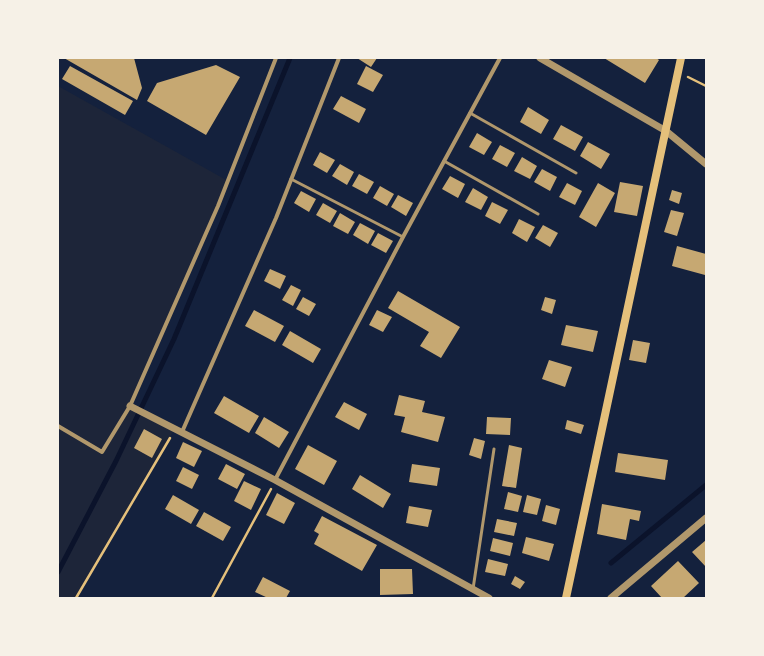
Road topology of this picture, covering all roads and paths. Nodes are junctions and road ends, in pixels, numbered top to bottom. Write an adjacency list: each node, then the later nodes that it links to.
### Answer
1 (276, 58): 16 (street)
2 (339, 58): 13 (street)
3 (500, 58): 8 (street)
4 (540, 58): 9 (street)
5 (681, 58): 6 (main road)
6 (678, 73): 7 (path); 9 (main road)
7 (706, 86)
8 (470, 113): 10 (street); 12 (lane)
9 (666, 131): 11 (street); 26 (main road)
10 (444, 161): 14 (lane); 15 (street)
11 (706, 164)
12 (576, 173)
13 (291, 179): 15 (lane); 18 (street)
14 (538, 214)
15 (403, 237): 20 (street)
16 (130, 406): 17 (street); 18 (street)
17 (58, 426)
18 (178, 430): 20 (street); 23 (path)
19 (494, 449): 22 (lane)
20 (275, 480): 22 (street); 24 (path)
21 (706, 518): 27 (street)
22 (473, 589): 25 (street)
23 (76, 598)
24 (212, 598)
25 (489, 598)
26 (566, 598)
27 (611, 598)

